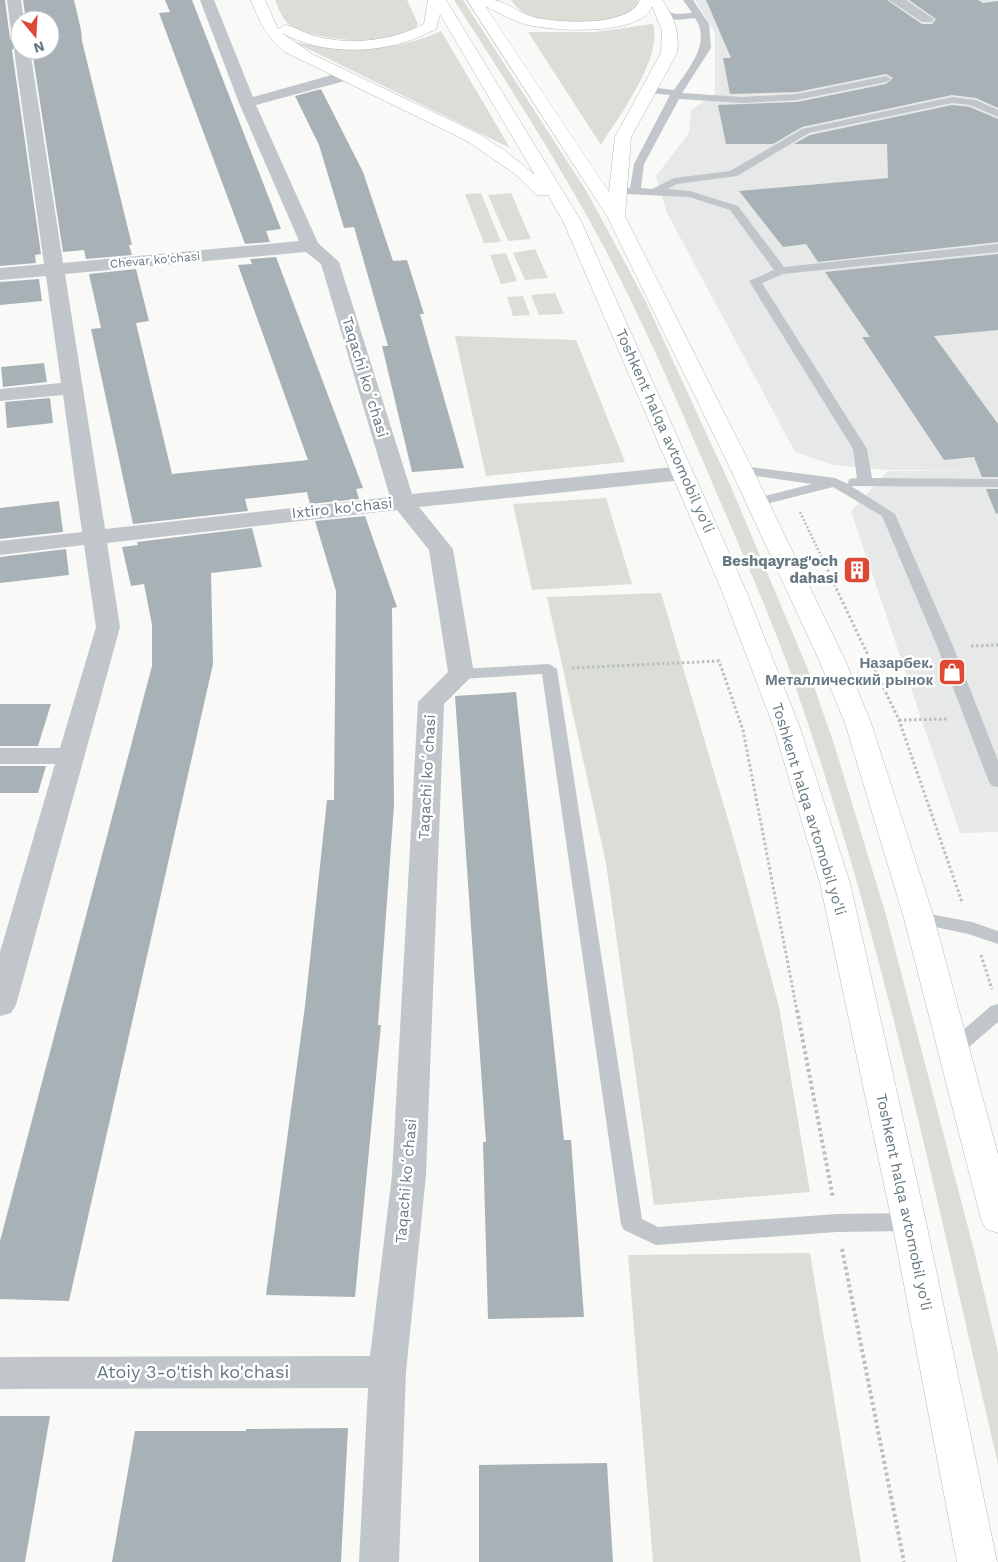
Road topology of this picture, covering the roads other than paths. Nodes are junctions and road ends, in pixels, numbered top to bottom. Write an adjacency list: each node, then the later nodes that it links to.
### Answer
1 (207, 0): 22 (street, Taqachi koʻchasi)
2 (258, 0): 18 (highway)
3 (267, 0): 4 (highway)
4 (435, 0)
5 (439, 0): 27 (highway, Toshkent halqa avtomobil yo'li)
6 (474, 0): 26 (highway)
7 (484, 0): 8 (highway)
8 (647, 0)
9 (654, 0): 14 (highway)
10 (688, 0): 15 (lane)
11 (896, 0): 16 (street)
12 (15, 4): 13 (street)
13 (0, 10)
14 (665, 14): 15 (lane); 20 (highway)
15 (698, 15): 21 (lane)
16 (927, 20)
17 (23, 60): 30 (street)
18 (346, 76): 22 (street); 27 (highway)
19 (886, 78): 21 (lane)
20 (649, 90): 21 (lane); 24 (highway)
21 (676, 95): 24 (lane)
22 (247, 103): 28 (street, Taqachi koʻchasi)
23 (998, 114): 25 (lane)
24 (627, 191): 25 (lane); 26 (highway)
25 (654, 192): 31 (lane)
26 (616, 216): 35 (highway)
27 (572, 220): 36 (highway, Toshkent halqa avtomobil yo'li)
28 (310, 246): 30 (street, Chevar ko'chasi); 40 (street, Taqachi koʻchasi)
29 (998, 248): 31 (lane)
30 (54, 269): 32 (street, Chevar ko'chasi); 33 (street)
31 (781, 271): 38 (lane)
32 (0, 274)
33 (74, 388): 34 (street); 42 (street)
34 (0, 396)
35 (742, 470): 37 (lane); 41 (highway)
36 (684, 473): 40 (street, Ixtiro ko'chasi); 54 (highway, Toshkent halqa avtomobil yo'li)
37 (835, 482): 38 (lane); 41 (lane); 47 (lane)
38 (865, 482): 39 (lane)
39 (998, 483)
40 (403, 502): 42 (street, Ixtiro ko'chasi); 44 (street, Taqachi koʻchasi)
41 (758, 502): 48 (highway)
42 (95, 536): 43 (street, Ixtiro ko'chasi); 46 (street)
43 (0, 548)
44 (462, 674): 54 (lane); 56 (street, Taqachi koʻchasi)
45 (0, 756): 46 (street)
46 (71, 756): 50 (street)
47 (998, 782)
48 (919, 918): 49 (lane); 52 (highway)
49 (998, 938)
50 (1, 1000)
51 (997, 1004): 52 (lane)
52 (955, 1048): 53 (highway)
53 (998, 1219)
54 (909, 1222): 58 (highway, Toshkent halqa avtomobil yo'li)
55 (0, 1372): 56 (street, Atoiy 3-o'tish ko'chasi)
56 (387, 1372): 57 (street, Taqachi koʻchasi)
57 (379, 1562)
58 (977, 1562)

